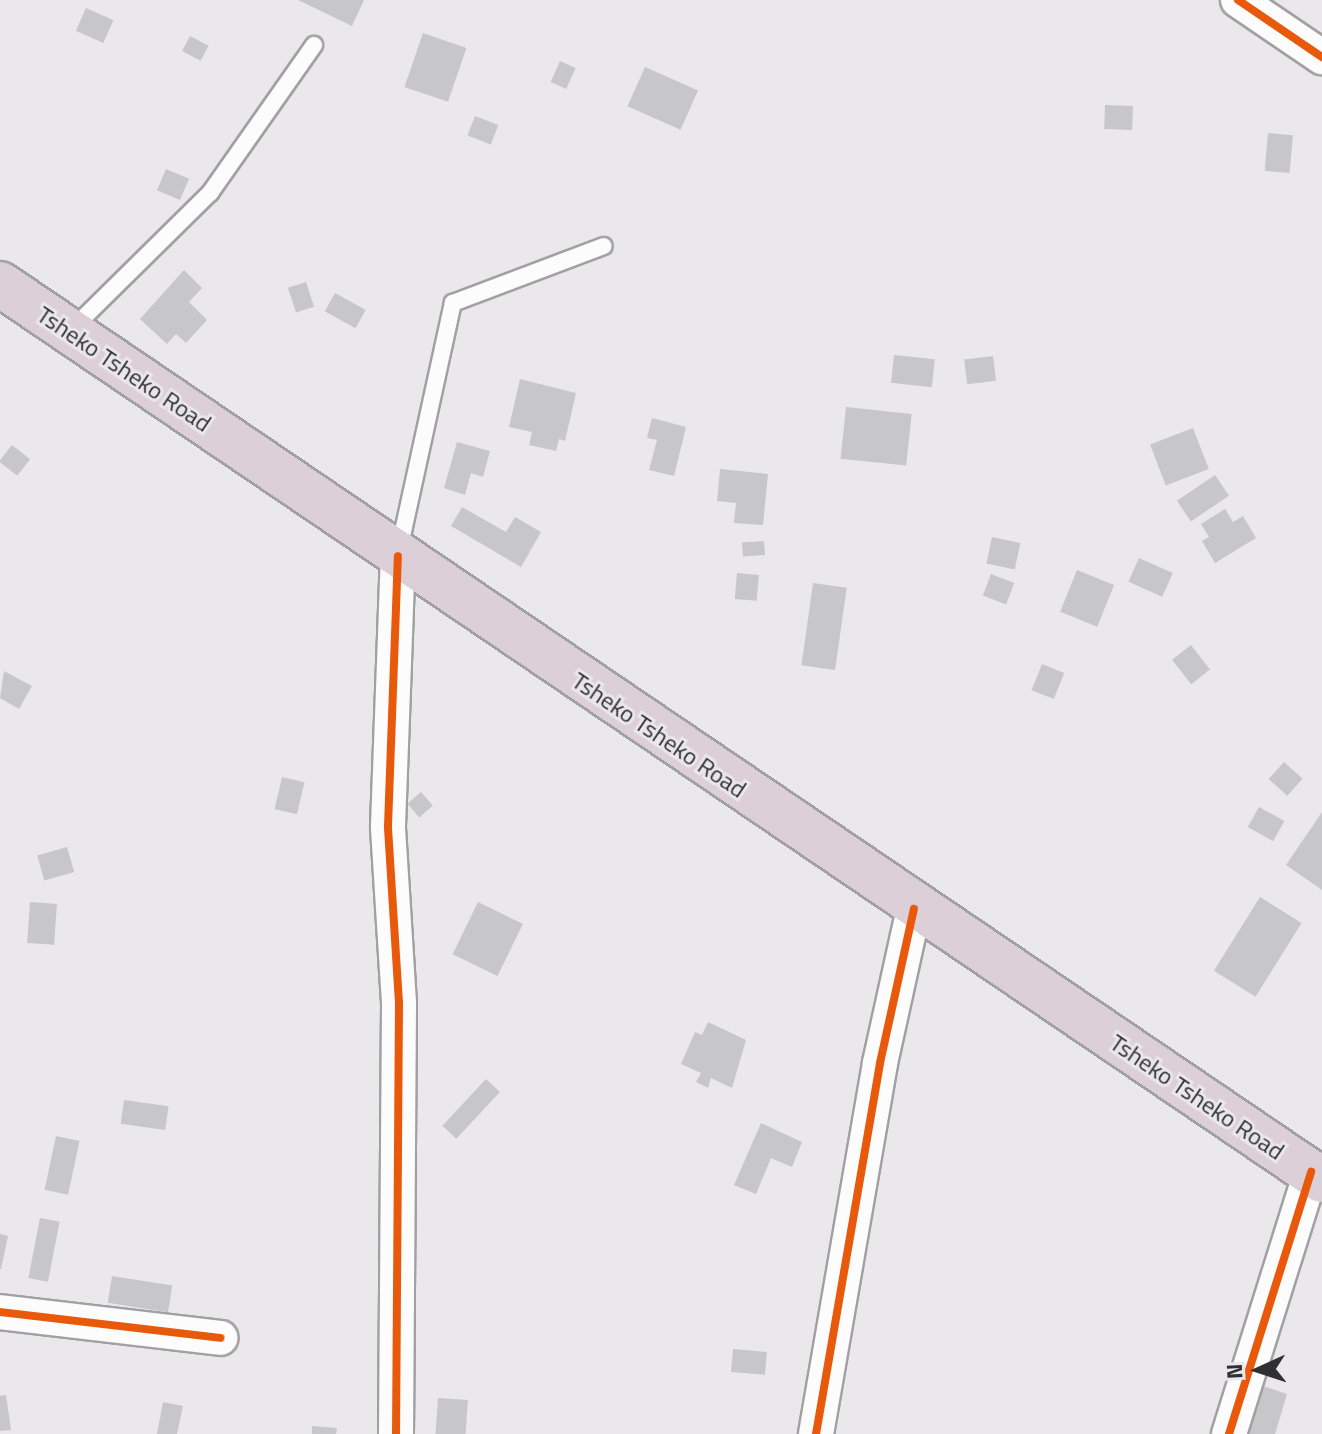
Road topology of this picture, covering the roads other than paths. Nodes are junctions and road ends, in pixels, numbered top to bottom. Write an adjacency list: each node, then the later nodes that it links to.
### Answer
1 (1238, 0): 3 (street)
2 (314, 45): 6 (lane)
3 (1322, 57)
4 (604, 246): 7 (lane)
5 (0, 284): 6 (highway, Tsheko Tsheko Road)
6 (69, 332): 7 (highway, Tsheko Tsheko Road)
7 (398, 556): 8 (highway, Tsheko Tsheko Road); 12 (street)
8 (914, 909): 9 (highway, Tsheko Tsheko Road); 13 (street)
9 (1316, 1176): 14 (street)
10 (0, 1312): 11 (street)
11 (220, 1338)
12 (396, 1434)
13 (816, 1434)
14 (1229, 1434)

